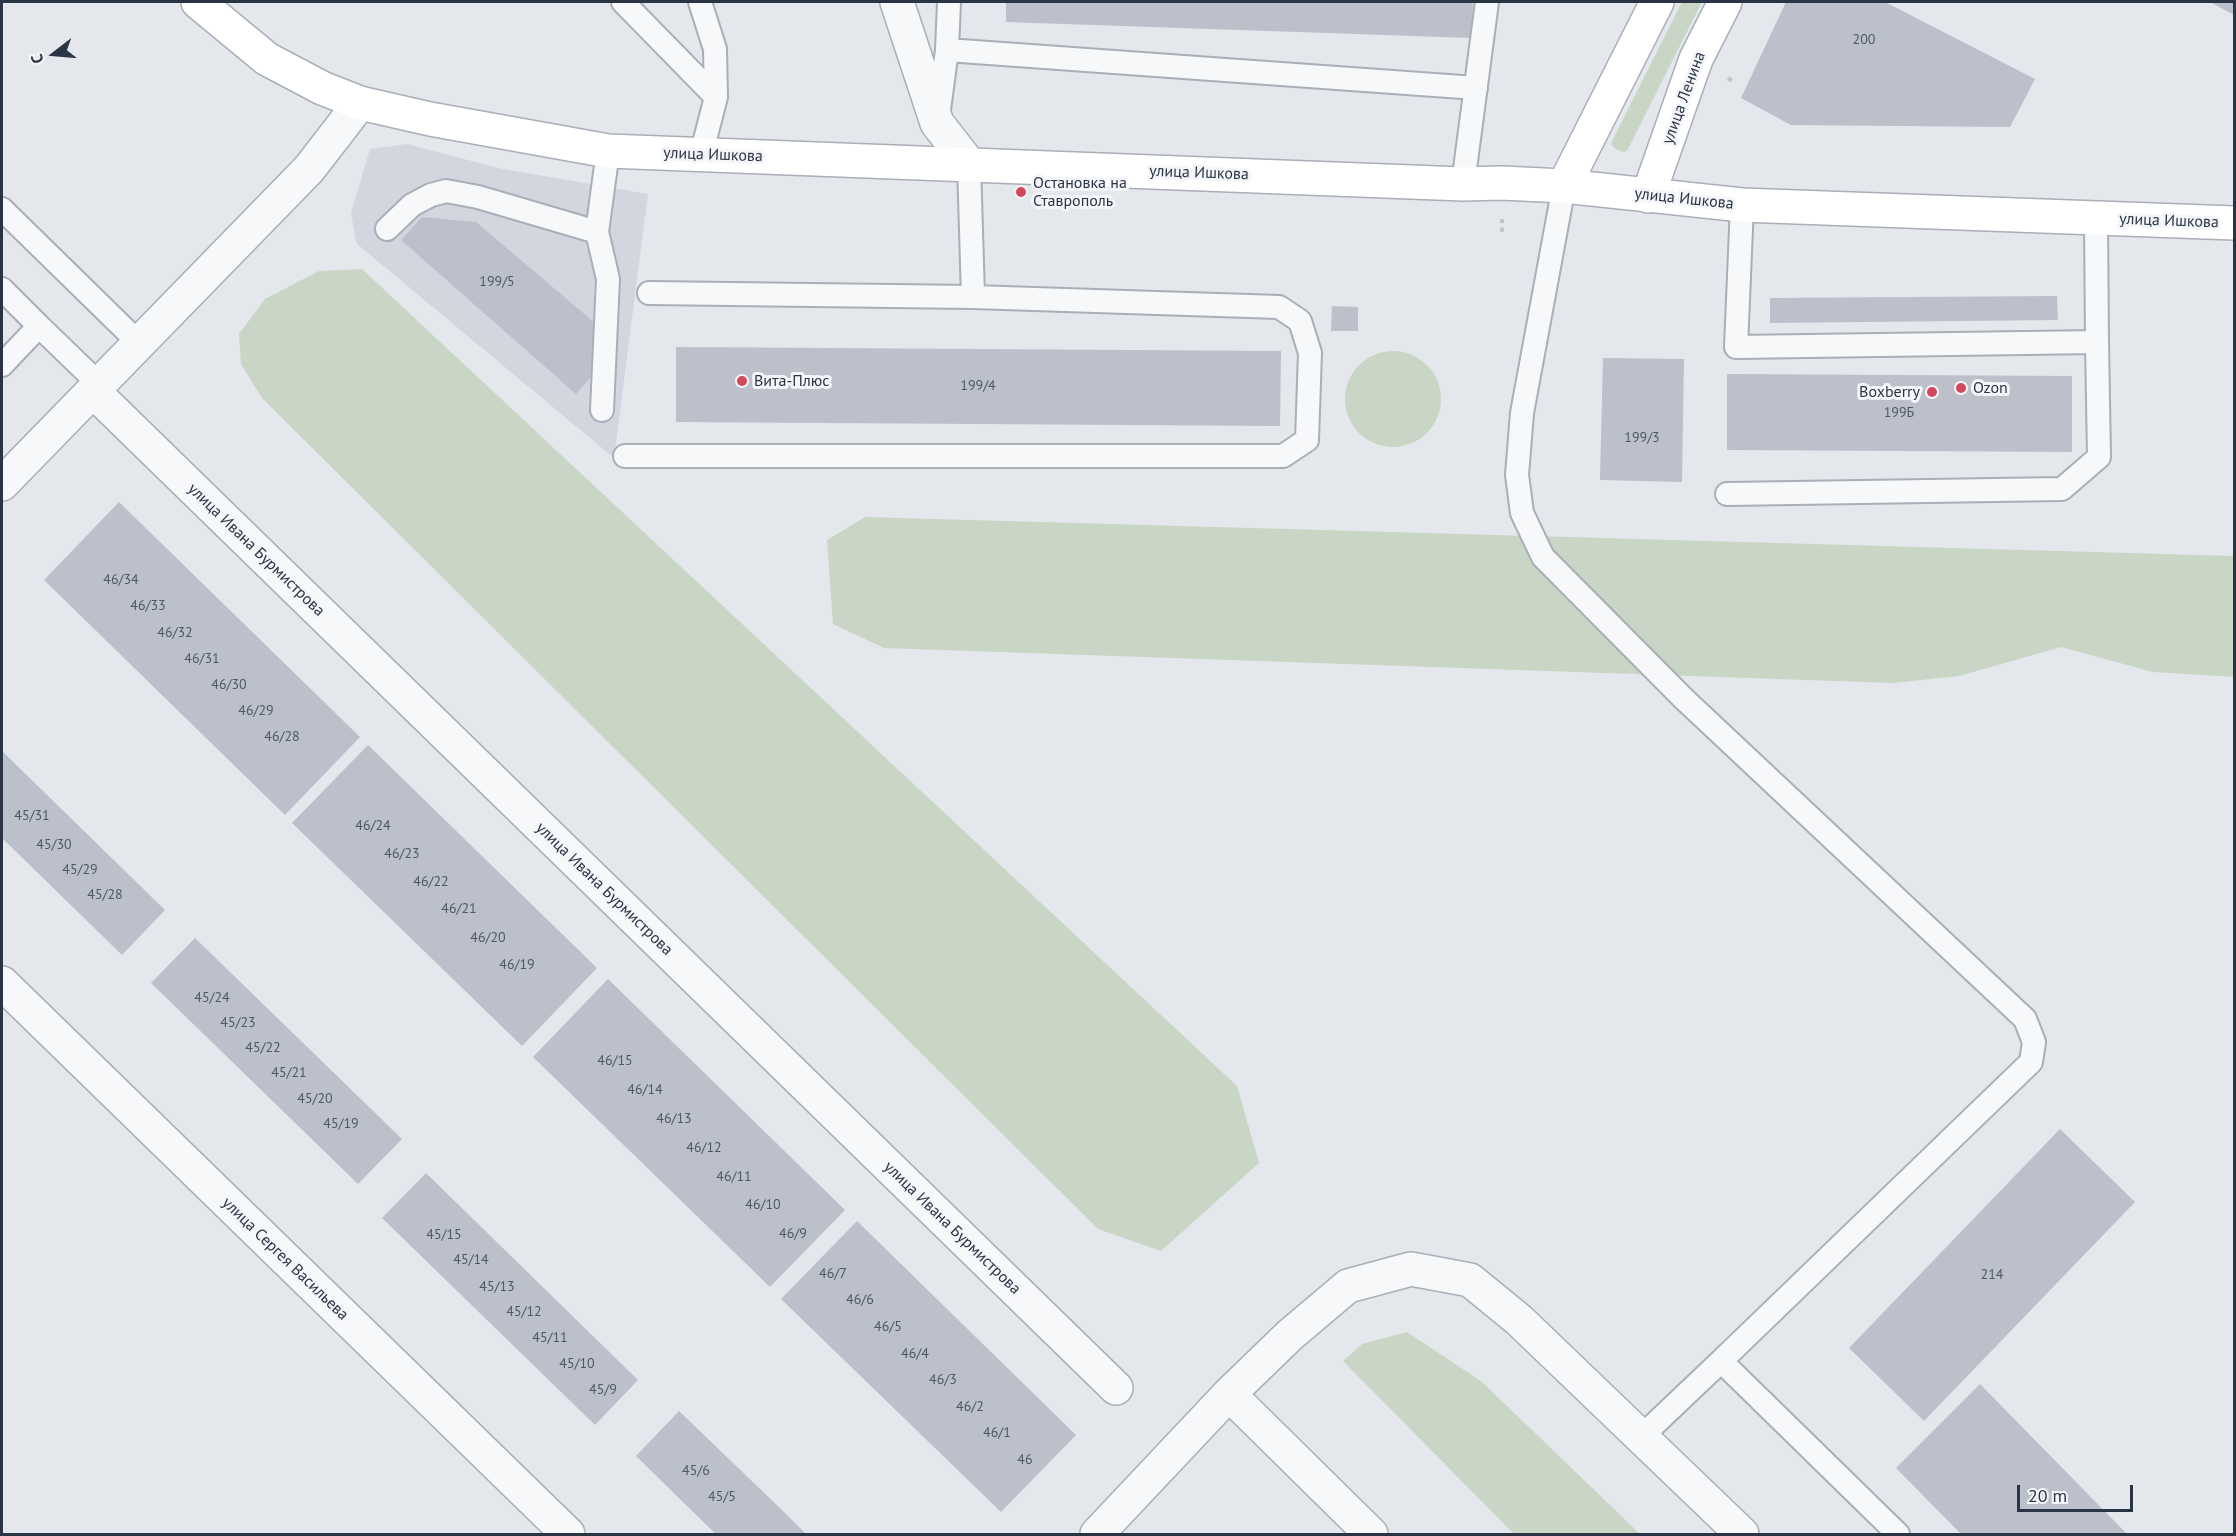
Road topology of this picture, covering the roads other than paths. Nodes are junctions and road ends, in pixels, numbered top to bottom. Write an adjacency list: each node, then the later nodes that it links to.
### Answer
1 (198, 2): 12 (street, улица Ишкова)
2 (623, 2): 11 (lane)
3 (700, 2): 11 (lane)
4 (897, 2): 13 (street)
5 (949, 2): 9 (lane)
6 (1487, 2): 10 (lane)
7 (1657, 2): 18 (street)
8 (1725, 2): 19 (street, улица Ленина)
9 (947, 50): 10 (lane); 13 (lane)
10 (1476, 88): 17 (lane)
11 (716, 97): 15 (lane)
12 (360, 103): 14 (street, улица Ишкова); 31 (street)
13 (937, 123): 16 (street)
14 (608, 151): 15 (street, улица Ишкова); 25 (lane)
15 (701, 155): 16 (street, улица Ишкова)
16 (969, 164): 17 (street, улица Ишкова); 28 (lane)
17 (1463, 184): 18 (street, улица Ишкова)
18 (1564, 186): 19 (street, улица Ишкова); 39 (lane)
19 (1648, 196): 20 (street, улица Ишкова)
20 (1742, 205): 22 (street, улица Ишкова); 30 (lane)
21 (2, 209): 31 (lane)
22 (2096, 219): 23 (street, улица Ишкова); 30 (lane)
23 (2235, 223)
24 (387, 229): 25 (lane)
25 (597, 232): 34 (lane)
26 (2, 289): 29 (lane)
27 (649, 293): 28 (lane)
28 (973, 297): 35 (lane)
29 (39, 326): 32 (lane); 33 (lane)
30 (2097, 342): 37 (lane)
31 (139, 343): 33 (street)
32 (2, 365)
33 (96, 387): 36 (street); 40 (street, улица Ивана Бурмистрова)
34 (602, 410)
35 (626, 456)
36 (2, 484)
37 (1726, 494)
38 (2, 983): 43 (street, улица Сергея Васильева)
39 (1721, 1361): 42 (lane); 47 (lane)
40 (1116, 1388)
41 (1229, 1394): 42 (street); 44 (street); 45 (street)
42 (1641, 1437): 46 (street)
43 (568, 1534)
44 (1096, 1534)
45 (1371, 1534)
46 (1742, 1534)
47 (1898, 1534)

